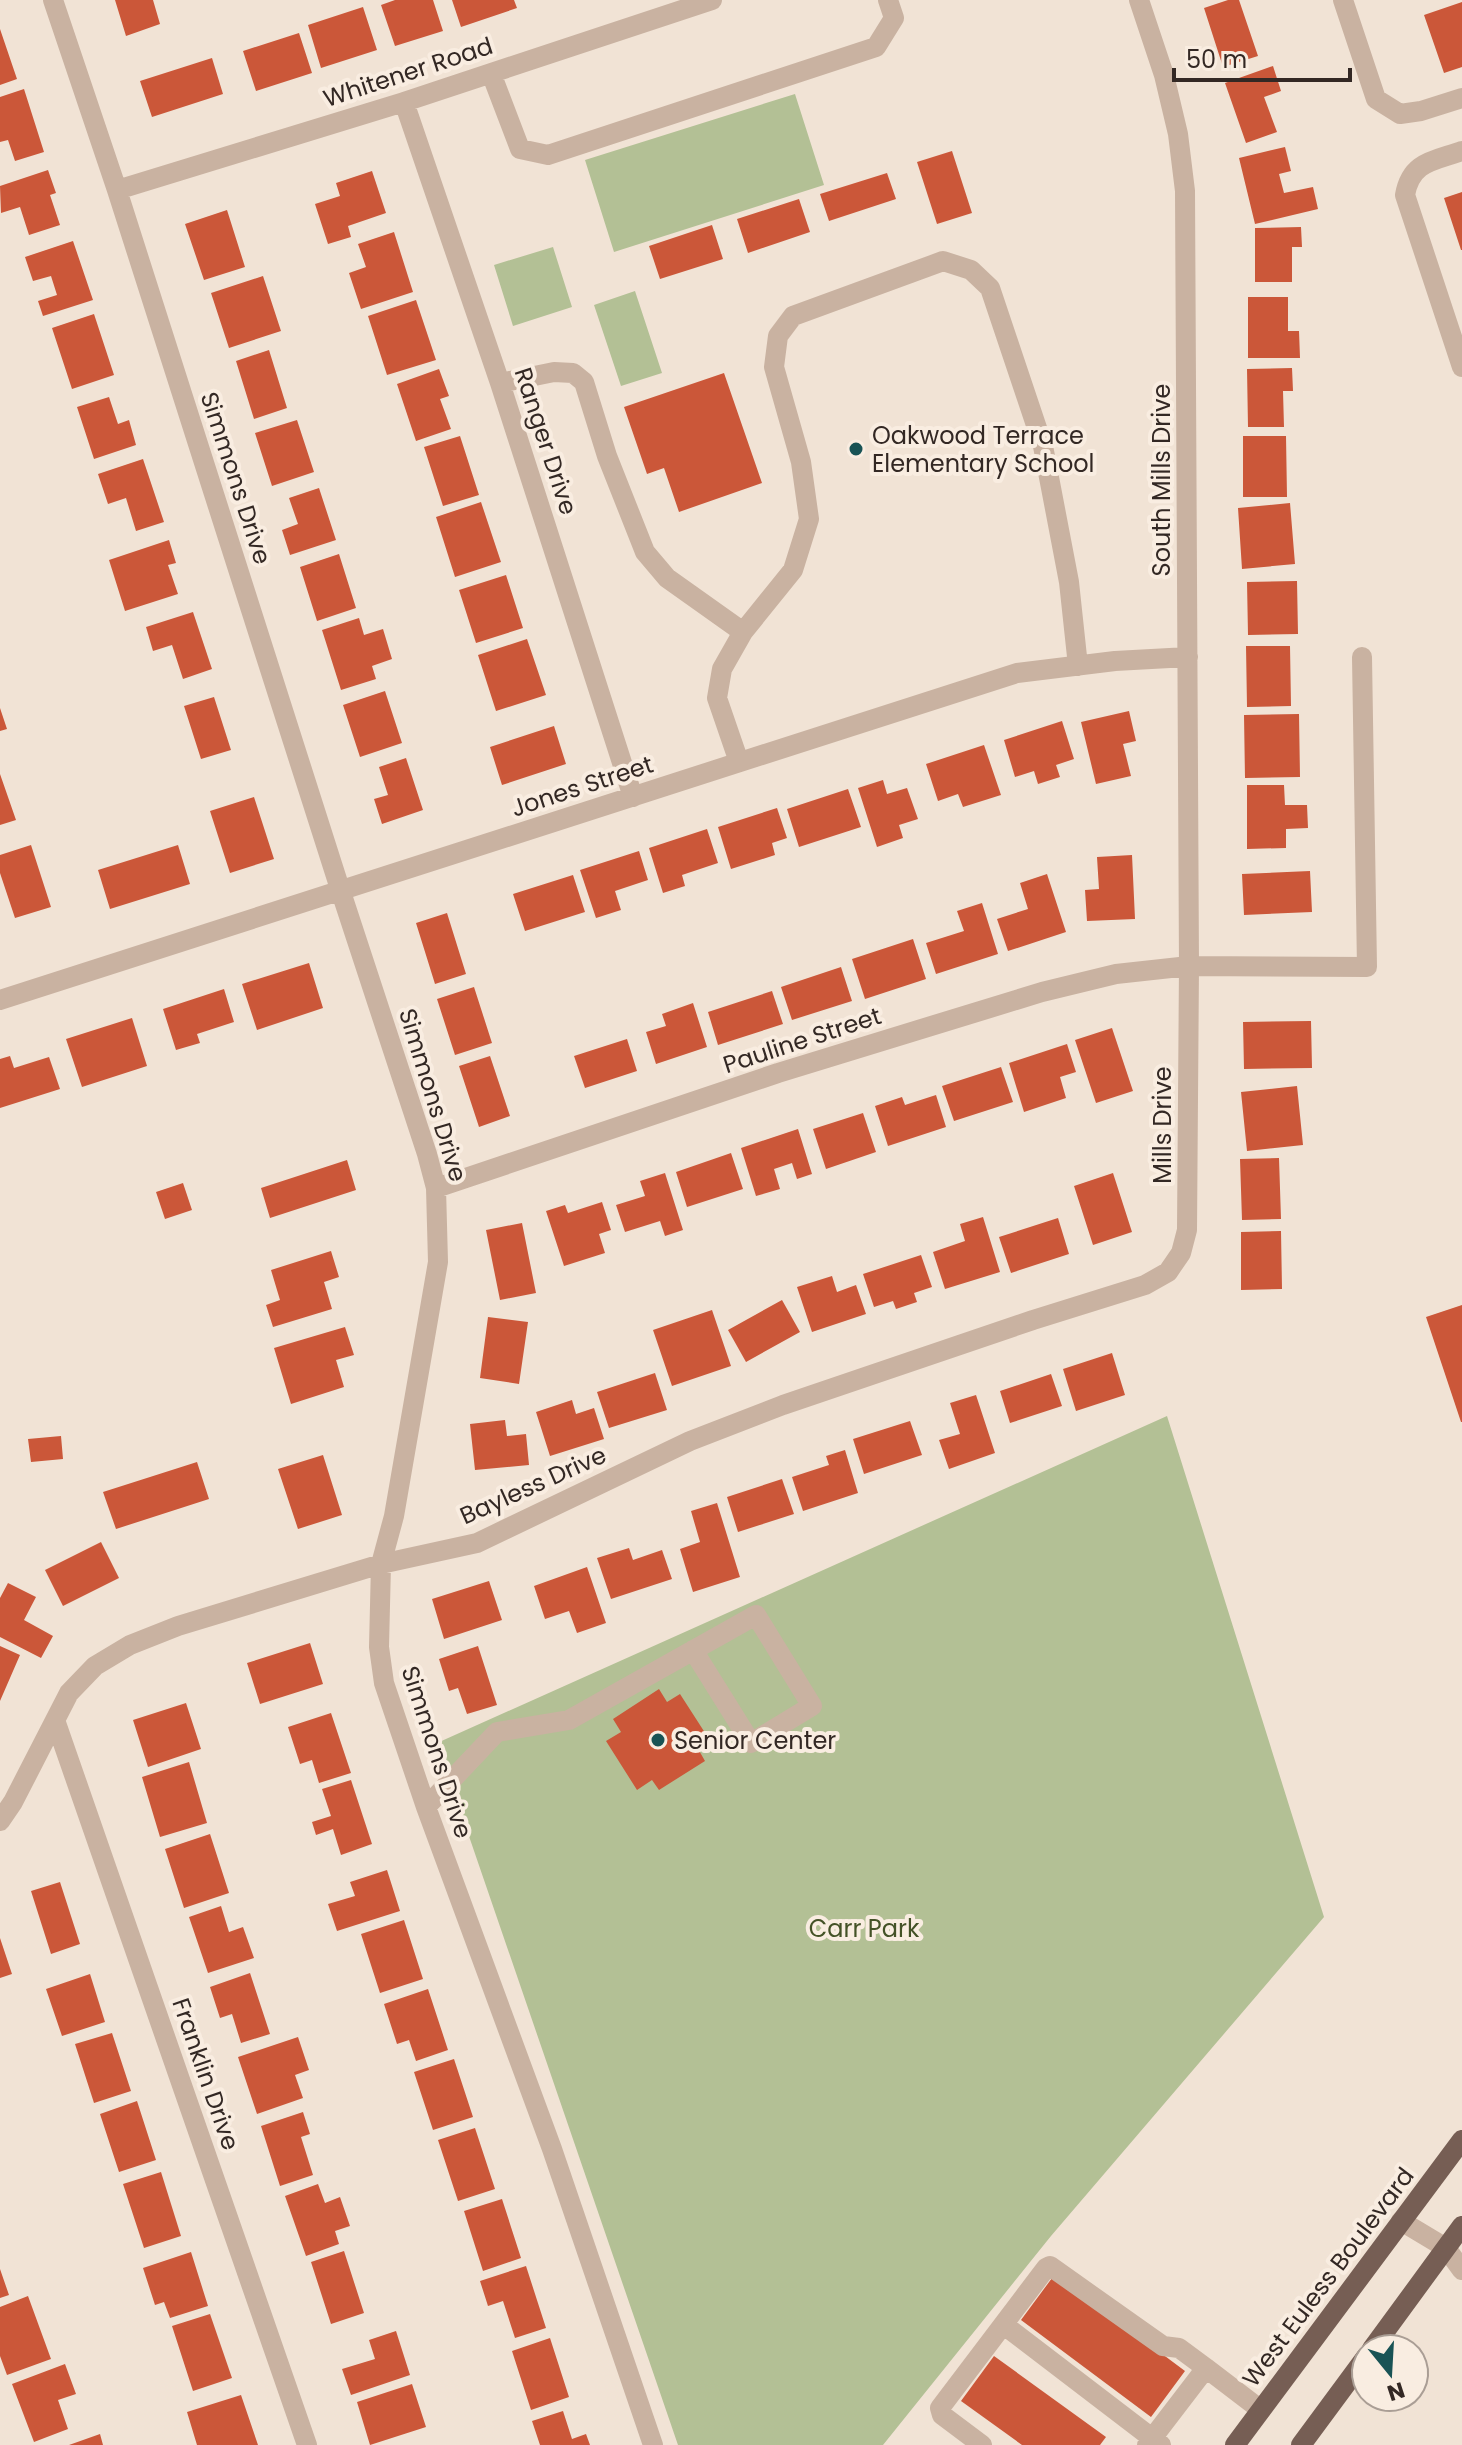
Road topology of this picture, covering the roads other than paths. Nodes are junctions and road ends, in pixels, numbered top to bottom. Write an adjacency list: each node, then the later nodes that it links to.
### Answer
1 (53, 0): 10 (street, Simmons Drive)
2 (712, 0): 6 (street, Whitener Road)
3 (888, 0): 6 (street)
4 (1139, 0): 14 (street, South Mills Drive)
5 (1343, 0): 7 (street)
6 (491, 73): 8 (street, Whitener Road)
7 (1462, 98)
8 (404, 102): 10 (street, Whitener Road); 12 (street, Ranger Drive)
9 (1462, 151): 11 (street)
10 (117, 190): 19 (street, Simmons Drive)
11 (1462, 367)
12 (500, 383): 13 (street); 18 (street, Ranger Drive)
13 (743, 632): 16 (street); 17 (street)
14 (1188, 657): 16 (street, Jones Street); 20 (street, South Mills Drive)
15 (1362, 657): 20 (street, Pauline Street)
16 (1078, 666): 17 (street, Jones Street)
17 (739, 762): 18 (street, Jones Street)
18 (633, 797): 19 (street, Jones Street)
19 (341, 892): 21 (street, Jones Street); 22 (street, Simmons Drive)
20 (1189, 966): 22 (street, Pauline Street); 23 (street, Mills Drive)
21 (0, 1000)
22 (436, 1188): 24 (street, Simmons Drive)
23 (1162, 1276): 24 (street, Bayless Drive)
24 (381, 1564): 26 (street, Bayless Drive); 27 (street, Simmons Drive)
25 (693, 1650): 25 (street); 27 (street)
26 (55, 1720): 28 (street, Bayless Drive); 40 (street, Franklin Drive)
27 (426, 1807): 41 (street, Simmons Drive)
28 (0, 1821)
29 (1462, 2140): 30 (main road, West Euless Boulevard)
30 (1401, 2221): 32 (street); 38 (main road, West Euless Boulevard)
31 (1462, 2226): 32 (main road)
32 (1446, 2248): 33 (street); 35 (main road)
33 (1462, 2270)
34 (1004, 2325): 36 (street); 39 (street); 42 (street)
35 (1384, 2333)
36 (1206, 2368): 38 (street); 39 (street)
37 (1350, 2379): 44 (main road)
38 (1261, 2410): 43 (main road, West Euless Boulevard)
39 (1153, 2443)
40 (307, 2445)
41 (653, 2445)
42 (982, 2445)
43 (1235, 2445)
44 (1301, 2445)

